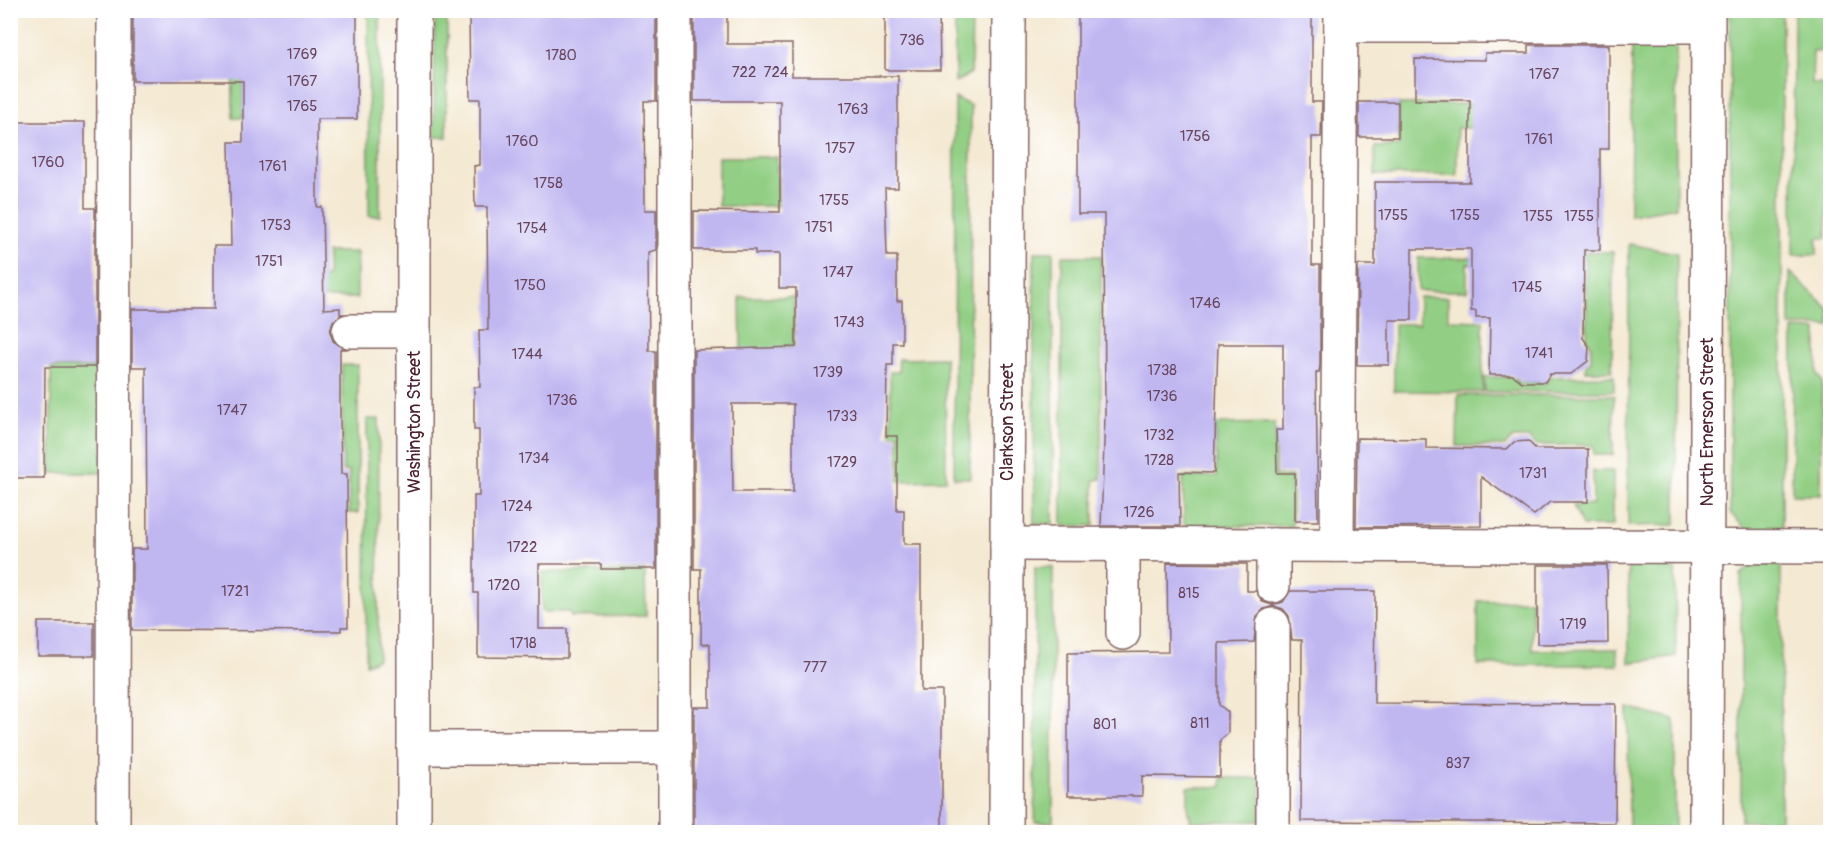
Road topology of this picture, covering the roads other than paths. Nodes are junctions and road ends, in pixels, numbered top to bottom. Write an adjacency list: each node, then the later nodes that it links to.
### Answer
1 (114, 10): 20 (street)
2 (414, 10): 8 (street, Washington Street)
3 (675, 10): 19 (street)
4 (1008, 10): 9 (street, Clarkson Street)
5 (1341, 18): 6 (street); 12 (street)
6 (1707, 18): 13 (street, North Emerson Street)
7 (349, 331): 8 (street)
8 (414, 331): 18 (street, Washington Street)
9 (1007, 544): 10 (street); 23 (street, Clarkson Street)
10 (1123, 544): 11 (street); 17 (street)
11 (1273, 545): 12 (street); 15 (street)
12 (1337, 545): 13 (street)
13 (1706, 547): 14 (street); 25 (street, North Emerson Street)
14 (1830, 547)
15 (1273, 586)
16 (1273, 625): 24 (street)
17 (1123, 633)
18 (414, 748): 19 (street); 21 (street, Washington Street)
19 (675, 748): 22 (street)
20 (113, 832)
21 (414, 832)
22 (675, 832)
23 (1006, 832)
24 (1273, 832)
25 (1706, 832)

